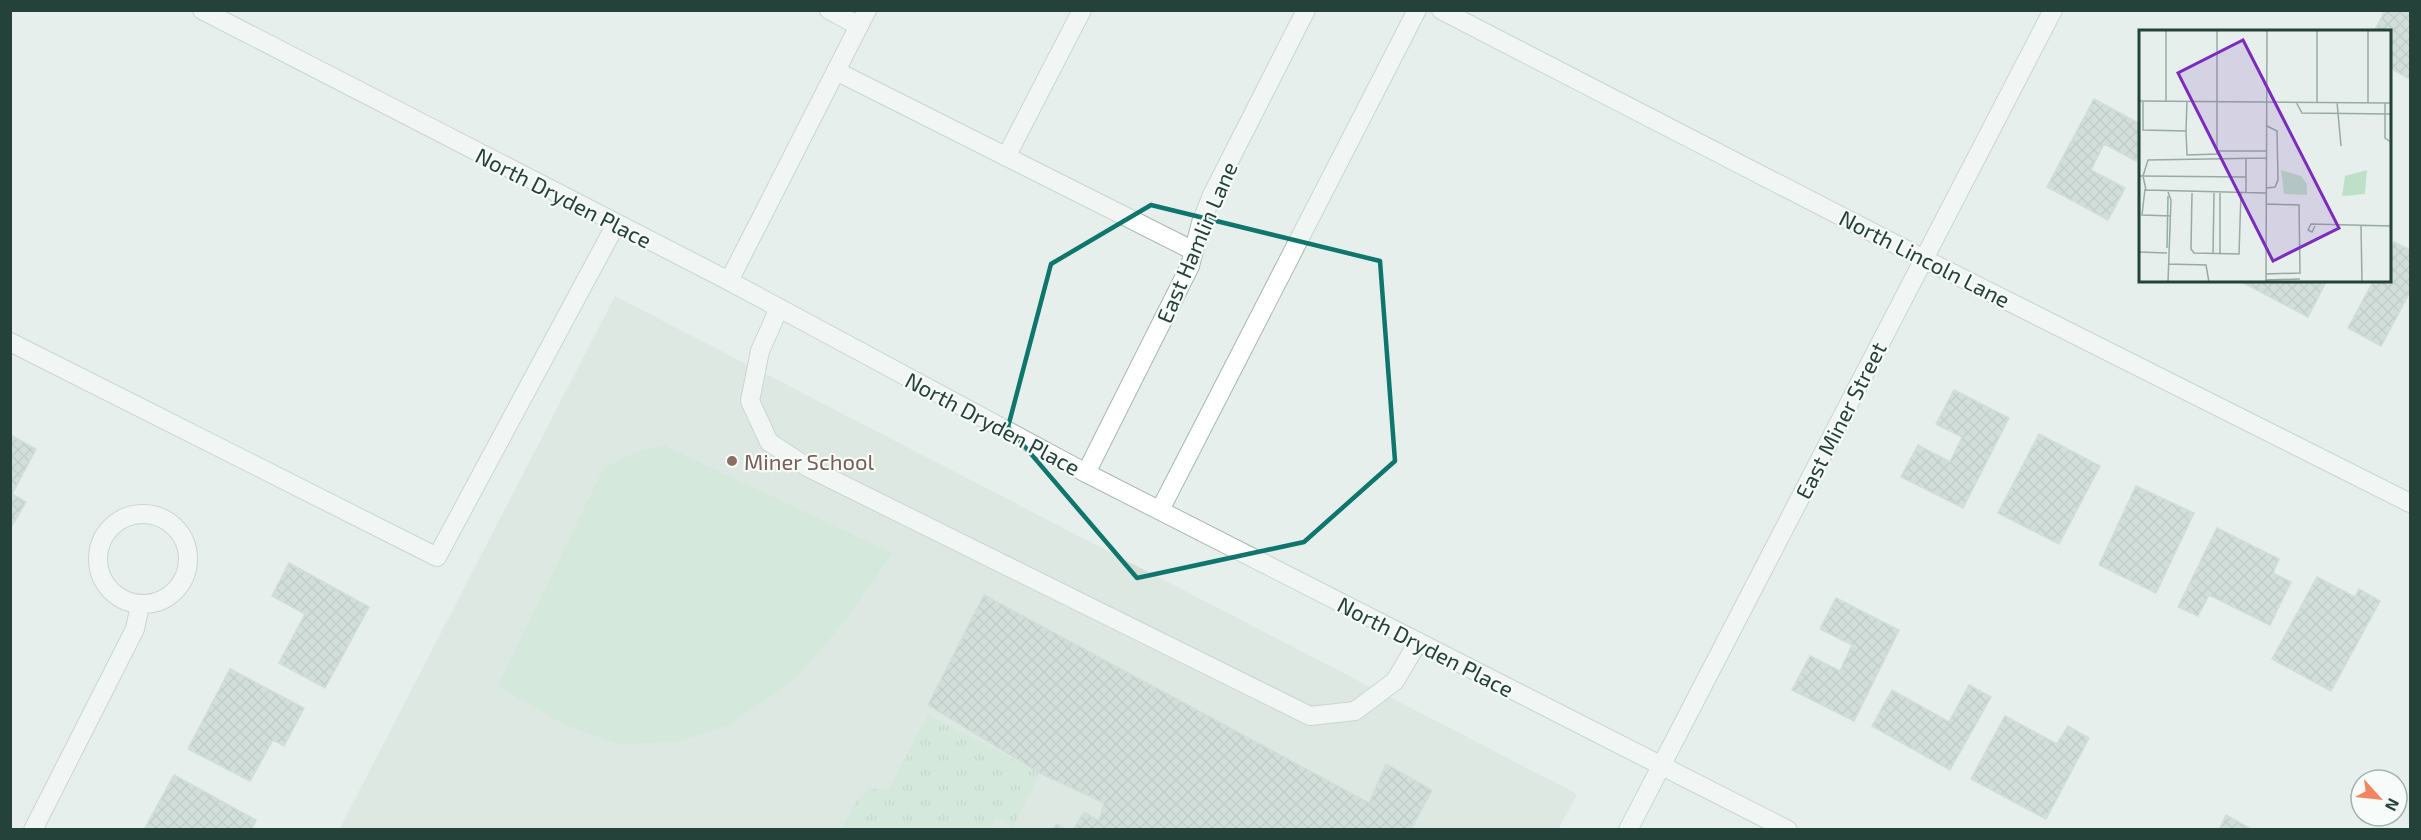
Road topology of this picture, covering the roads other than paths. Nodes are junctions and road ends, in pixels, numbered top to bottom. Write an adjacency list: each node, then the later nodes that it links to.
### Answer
1 (202, 10): 11 (street, North Dryden Place)
2 (829, 10): 8 (street)
3 (1082, 10): 10 (street)
4 (1306, 10): 12 (street, East Hamlin Lane)
5 (1417, 10): 19 (street)
6 (1441, 10): 13 (street, North Lincoln Lane)
7 (2053, 10): 13 (street, East Miner Street)
8 (863, 18): 9 (street)
9 (836, 72): 10 (street); 14 (street)
10 (1006, 157): 12 (street)
11 (616, 224): 14 (street, North Dryden Place); 16 (street)
12 (1194, 251): 17 (street, East Hamlin Lane)
13 (1924, 259): 18 (street, North Lincoln Lane); 22 (street, East Miner Street)
14 (729, 281): 15 (street, North Dryden Place)
15 (778, 308): 17 (street, North Dryden Place); 21 (street)
16 (10, 342)
17 (1086, 473): 19 (street, North Dryden Place)
18 (2410, 503)
19 (1160, 510): 21 (street, North Dryden Place)
20 (140, 605): 20 (street); 23 (street)
21 (1418, 642): 22 (street, North Dryden Place)
22 (1662, 765): 24 (street, East Miner Street); 25 (street, North Dryden Place)
23 (33, 830)
24 (1628, 830)
25 (1788, 830)

